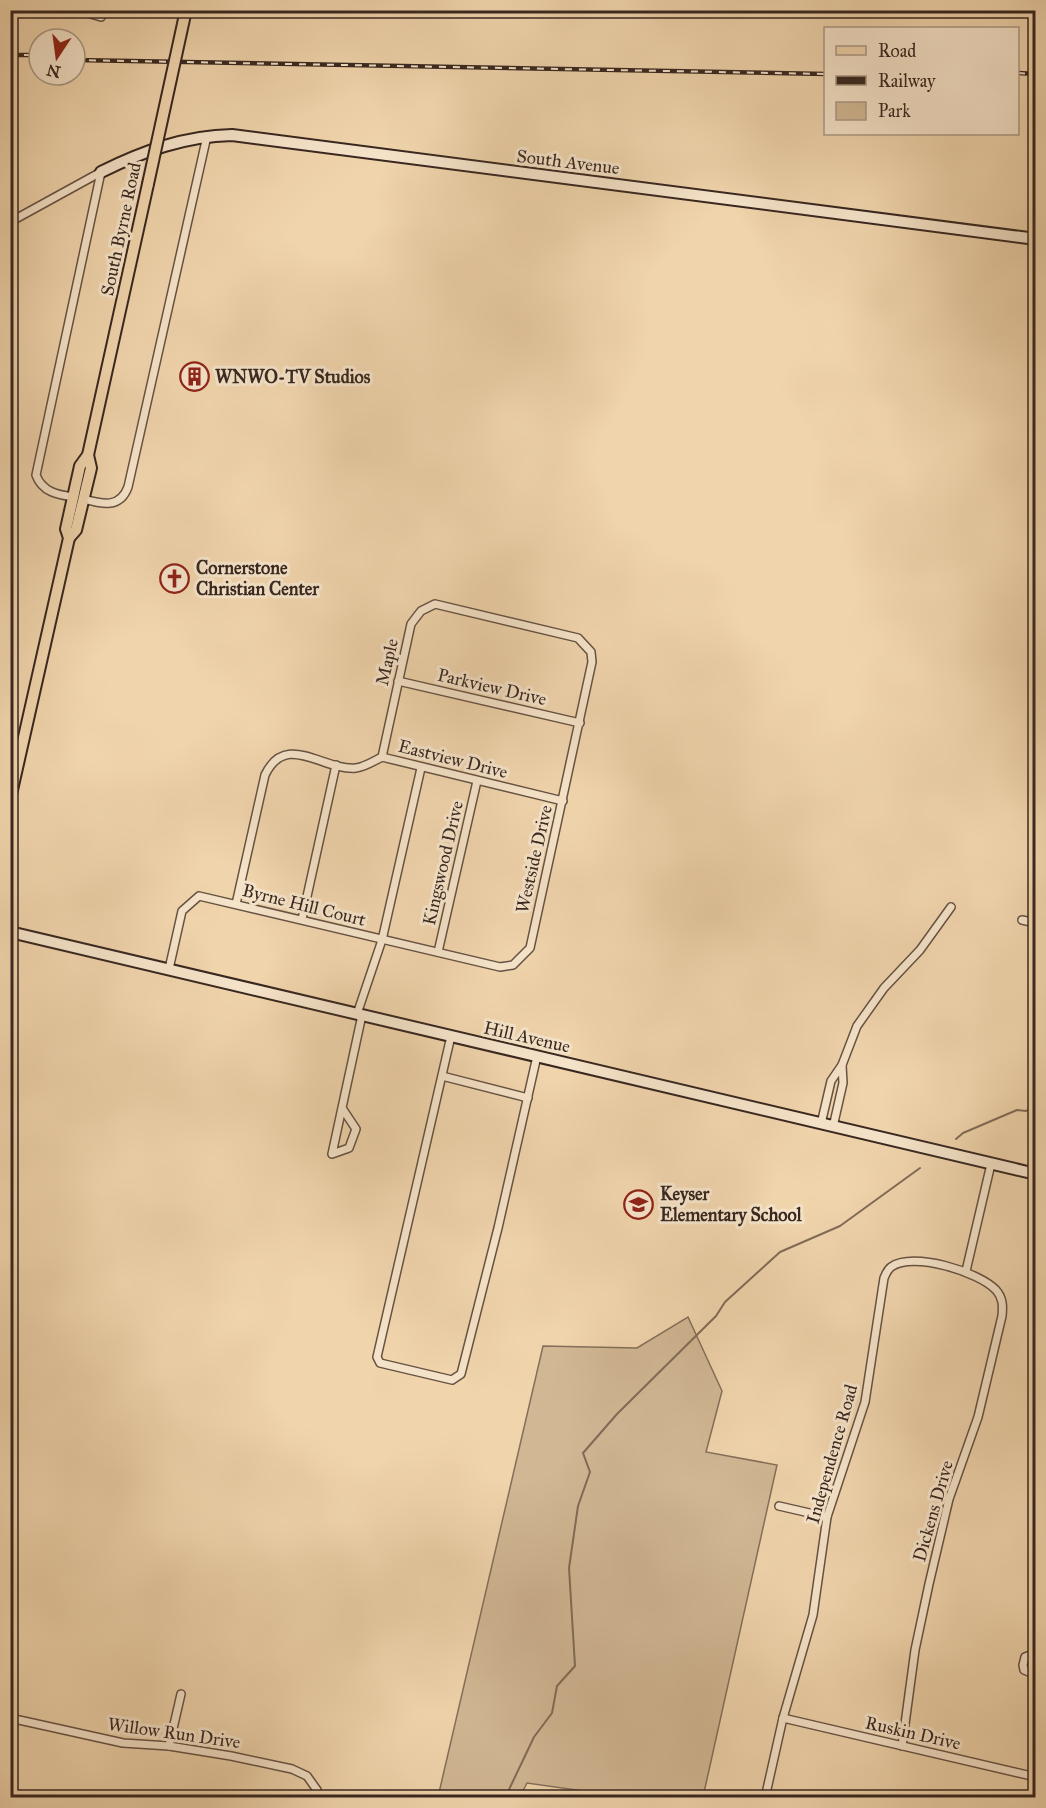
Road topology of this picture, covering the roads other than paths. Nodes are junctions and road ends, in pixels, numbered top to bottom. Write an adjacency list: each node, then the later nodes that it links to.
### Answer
1 (77, 10): 3 (street)
2 (186, 10): 8 (main road, South Byrne Road, bridge)
3 (101, 16)
4 (207, 136): 5 (main road, South Avenue); 7 (main road, South Avenue); 8 (street, South Byrne Road)
5 (101, 172): 6 (street); 8 (street, South Byrne Road)
6 (10, 222)
7 (1035, 239)
8 (79, 498): 16 (main road, South Byrne Road)
9 (591, 670): 10 (street, Maple); 11 (street, Westside Drive)
10 (398, 681): 11 (street, Parkview Drive); 12 (street, Maple)
11 (580, 723): 17 (street, Westside Drive)
12 (382, 757): 13 (street, Eastview Drive); 14 (street, Eastview Drive)
13 (336, 765): 18 (street, Eastview Drive); 20 (street)
14 (421, 768): 15 (street, Eastview Drive); 24 (street)
15 (477, 781): 17 (street, Eastview Drive); 25 (street, Kingswood Drive)
16 (10, 799)
17 (562, 801): 26 (street, Westside Drive)
18 (236, 904): 20 (street, Byrne Hill Court); 27 (street, Byrne Hill Court)
19 (951, 907): 31 (street)
20 (302, 919): 24 (street, Byrne Hill Court)
21 (1022, 920): 22 (street)
22 (1035, 923)
23 (10, 932): 27 (main road, Hill Avenue)
24 (382, 940): 25 (street, Byrne Hill Court); 28 (street)
25 (438, 952): 26 (street, Byrne Hill Court)
26 (483, 963)
27 (169, 969): 28 (main road, Hill Avenue)
28 (360, 1014): 29 (main road, Hill Avenue); 34 (street)
29 (451, 1036): 30 (main road, Hill Avenue); 32 (street)
30 (537, 1056): 33 (street); 35 (main road, Hill Avenue)
31 (842, 1065): 35 (street); 36 (street)
32 (442, 1076): 33 (street); 33 (street)
33 (528, 1098)
34 (342, 1108): 34 (street)
35 (821, 1124): 36 (main road, Hill Avenue)
36 (833, 1126): 37 (main road, Hill Avenue)
37 (992, 1164): 38 (main road, Hill Avenue); 39 (street)
38 (1035, 1174)
39 (966, 1271): 41 (street, Independence Road); 48 (street, Dickens Drive)
40 (779, 1506): 41 (street)
41 (827, 1517): 46 (street, Independence Road)
42 (1035, 1653): 43 (street)
43 (1035, 1675)
44 (182, 1694): 47 (street)
45 (10, 1718): 47 (street, Willow Run Drive)
46 (783, 1718): 48 (street, Ruskin Drive); 51 (street, Independence Road)
47 (169, 1746): 50 (street, Willow Run Drive)
48 (902, 1746): 49 (street, Ruskin Drive)
49 (1035, 1777)
50 (319, 1797)
51 (765, 1797)

